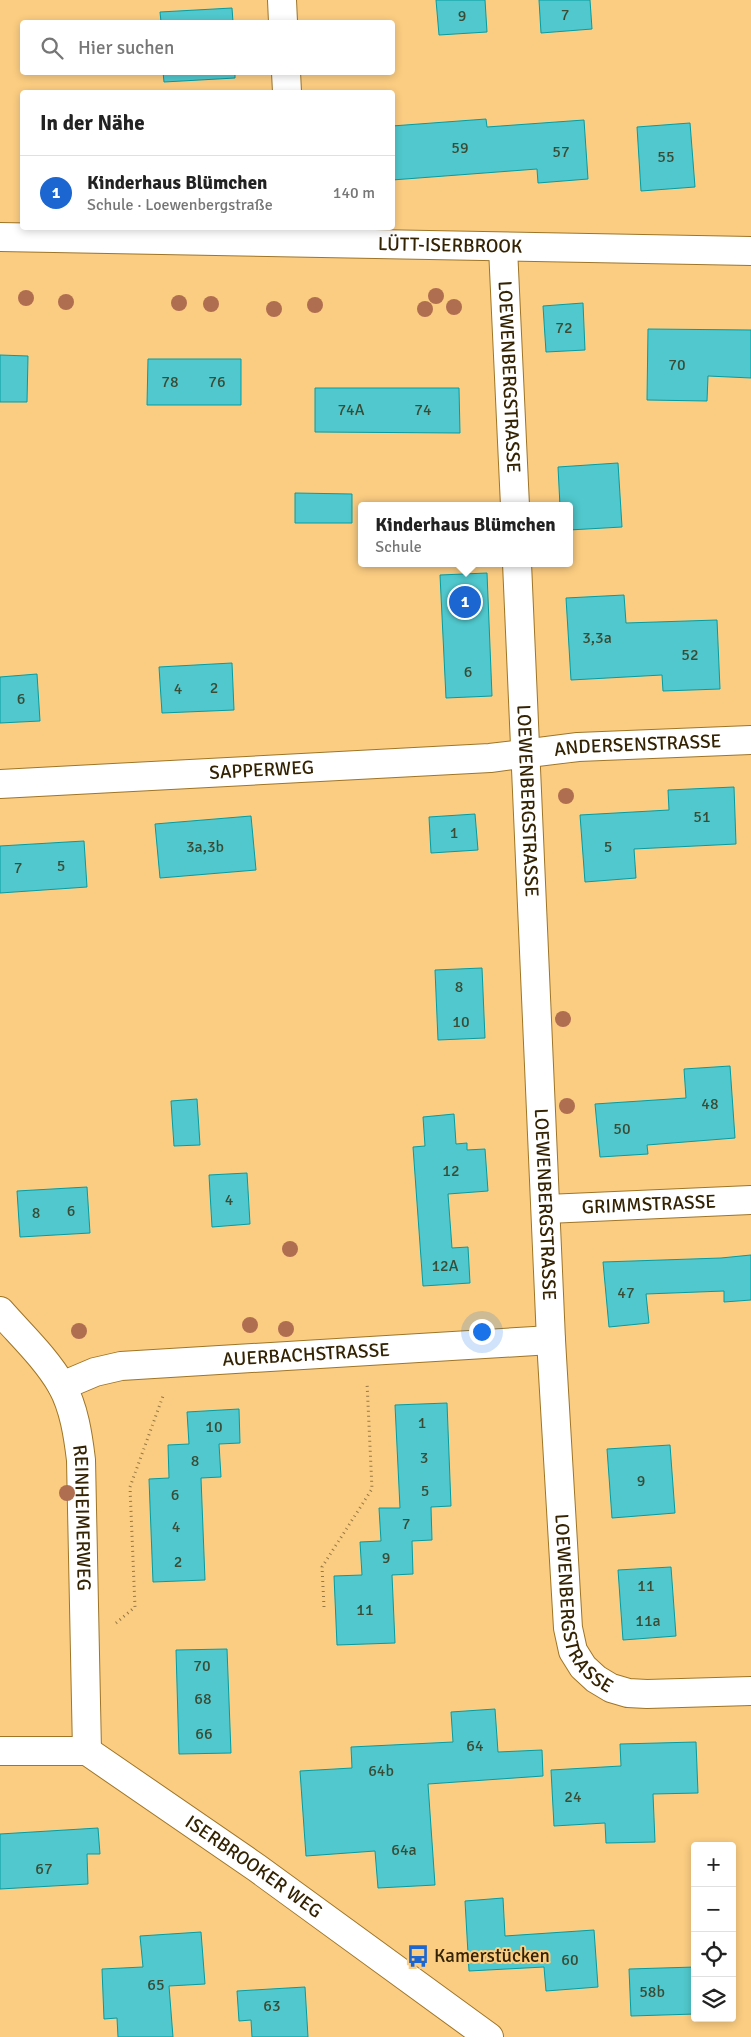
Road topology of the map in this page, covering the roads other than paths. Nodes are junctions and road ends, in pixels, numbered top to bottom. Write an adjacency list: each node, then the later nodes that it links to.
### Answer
1 (282, 0): 2 (street)
2 (283, 20)
3 (286, 75): 4 (street)
4 (287, 90)
5 (296, 234): 6 (street, LÜTT-ISERBROOK); 7 (street, LÜTT-ISERBROOK)
6 (0, 236)
7 (503, 248): 8 (street, LÜTT-ISERBROOK); 9 (street, LOEWENBERGSTRASSE)
8 (751, 251)
9 (515, 502)
10 (517, 567): 12 (street, LOEWENBERGSTRASSE)
11 (751, 740): 12 (street, ANDERSENSTRASSE)
12 (525, 754): 13 (street, SAPPERWEG); 15 (street, LOEWENBERGSTRASSE)
13 (0, 784)
14 (751, 1200): 15 (street, GRIMMSTRASSE)
15 (547, 1208): 17 (street, LOEWENBERGSTRASSE)
16 (0, 1311): 18 (street, REINHEIMERWEG)
17 (551, 1340): 18 (street, AUERBACHSTRASSE); 19 (street, LOEWENBERGSTRASSE)
18 (62, 1386): 21 (street, REINHEIMERWEG)
19 (751, 1691)
20 (0, 1751): 21 (street)
21 (87, 1751): 22 (street, ISERBROOKER WEG)
22 (490, 2037)

